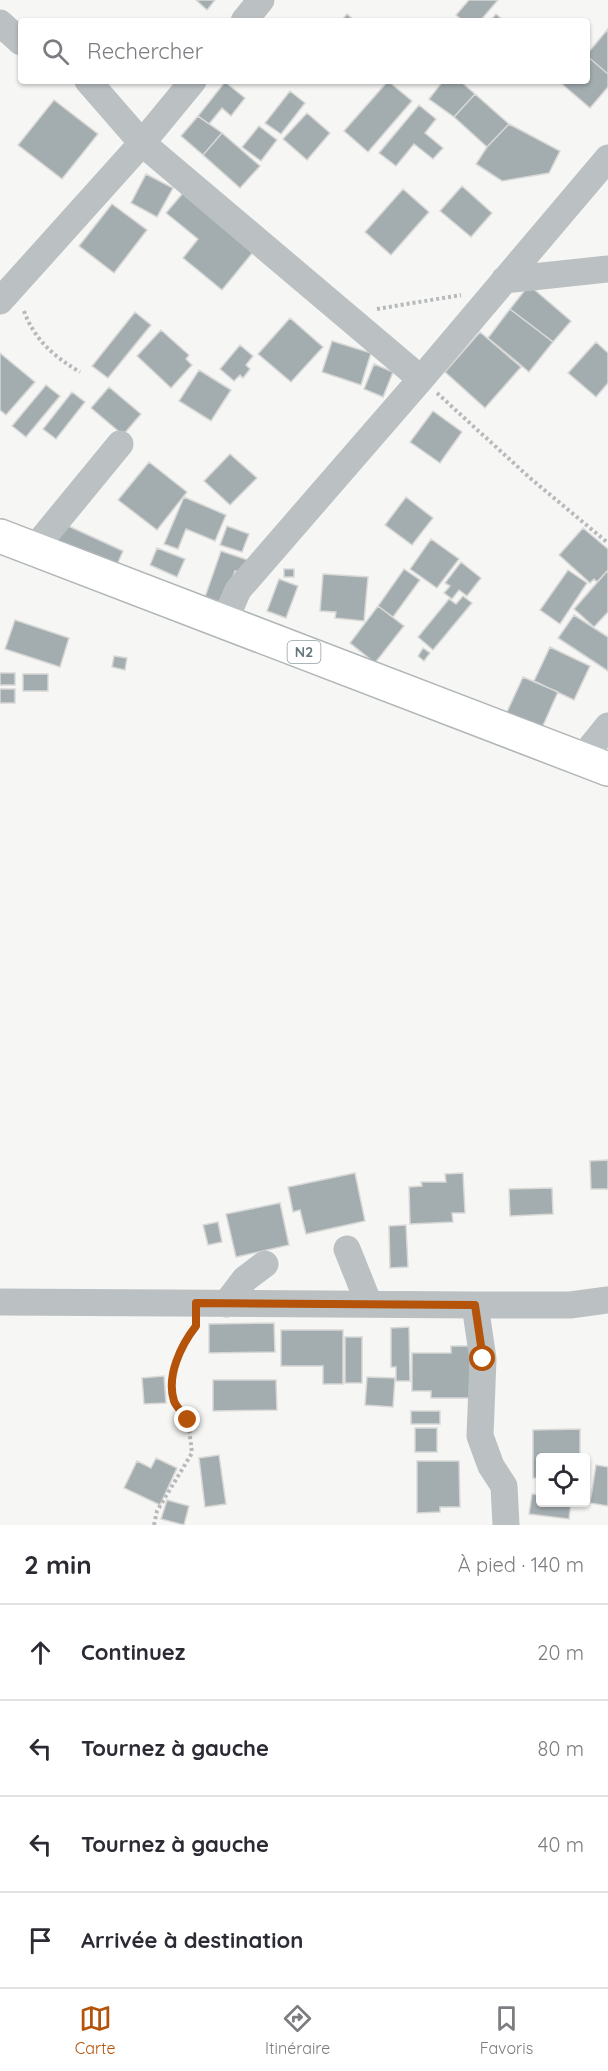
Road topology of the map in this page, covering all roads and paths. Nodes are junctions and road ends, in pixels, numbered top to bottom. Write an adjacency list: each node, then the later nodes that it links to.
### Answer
1 (261, 0): 2 (street)
2 (246, 18)
3 (0, 23): 4 (street)
4 (18, 39)
5 (91, 84): 7 (street)
6 (190, 84): 7 (street)
7 (141, 143): 11 (street); 14 (street)
8 (608, 158): 10 (street)
9 (608, 268): 10 (street)
10 (500, 286): 12 (path); 14 (street)
11 (8, 293): 13 (path)
12 (369, 311)
13 (80, 372)
14 (421, 379): 17 (path); 19 (street)
15 (120, 444): 18 (street)
16 (0, 536): 18 (highway, N2)
17 (608, 543)
18 (33, 550): 19 (highway, N2)
19 (224, 622): 21 (highway, N2)
20 (608, 726): 21 (street)
21 (595, 764)
22 (347, 1249): 28 (street)
23 (266, 1264): 27 (street)
24 (608, 1300): 29 (street)
25 (0, 1302): 26 (street)
26 (196, 1303): 27 (street); 30 (path)
27 (226, 1304): 28 (street)
28 (369, 1304): 29 (street)
29 (475, 1305): 31 (street)
30 (154, 1525)
31 (506, 1525)

